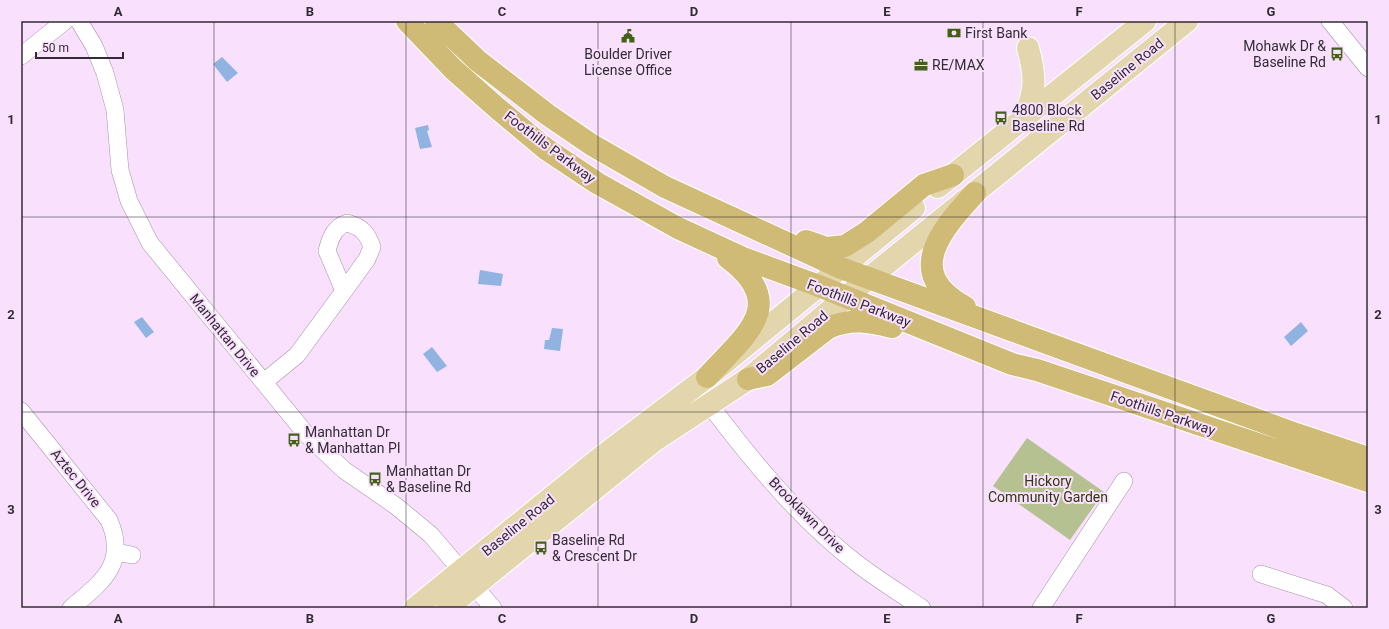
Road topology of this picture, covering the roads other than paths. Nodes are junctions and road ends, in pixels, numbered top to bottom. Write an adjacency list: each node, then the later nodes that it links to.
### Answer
1 (65, 21): 9 (street)
2 (78, 21): 25 (street, Manhattan Drive)
3 (407, 21): 15 (highway, Foothills Parkway)
4 (436, 21): 14 (highway, Foothills Parkway)
5 (1145, 21): 11 (main road, Baseline Road)
6 (1187, 21): 13 (main road, Baseline Road)
7 (1330, 21): 10 (street)
8 (1028, 48): 11 (main road)
9 (21, 56)
10 (1368, 68)
11 (1023, 120): 12 (main road, Baseline Road)
12 (953, 175): 14 (highway); 16 (main road, Baseline Road)
13 (975, 193): 17 (main road, Baseline Road); 21 (highway)
14 (701, 204): 16 (highway, Foothills Parkway)
15 (708, 242): 18 (highway, Foothills Parkway); 23 (highway)
16 (841, 268): 17 (highway, Foothills Parkway); 18 (main road, Baseline Road)
17 (869, 278): 20 (main road, Baseline Road); 21 (highway, Foothills Parkway)
18 (819, 286): 20 (highway, Foothills Parkway); 23 (main road, Baseline Road)
19 (344, 291): 25 (street)
20 (845, 297): 22 (highway, Foothills Parkway); 24 (main road, Baseline Road)
21 (998, 325): 28 (highway, Foothills Parkway)
22 (1012, 364): 24 (highway); 29 (highway, Foothills Parkway)
23 (707, 377): 34 (main road, Baseline Road)
24 (748, 379): 26 (main road, Baseline Road)
25 (264, 382): 34 (street, Manhattan Drive)
26 (709, 404): 34 (main road, Baseline Road); 39 (street, Brooklawn Drive)
27 (21, 411): 31 (street, Aztec Drive)
28 (1368, 458)
29 (1368, 480)
30 (1124, 481): 40 (street)
31 (116, 552): 32 (street); 35 (street, Aztec Drive)
32 (132, 555)
33 (1261, 574): 41 (street)
34 (468, 578): 36 (main road, Baseline Road); 37 (main road, Baseline Road); 38 (street, Manhattan Drive)
35 (71, 608)
36 (415, 608)
37 (447, 608)
38 (493, 608)
39 (922, 608)
40 (1041, 608)
41 (1344, 608)

